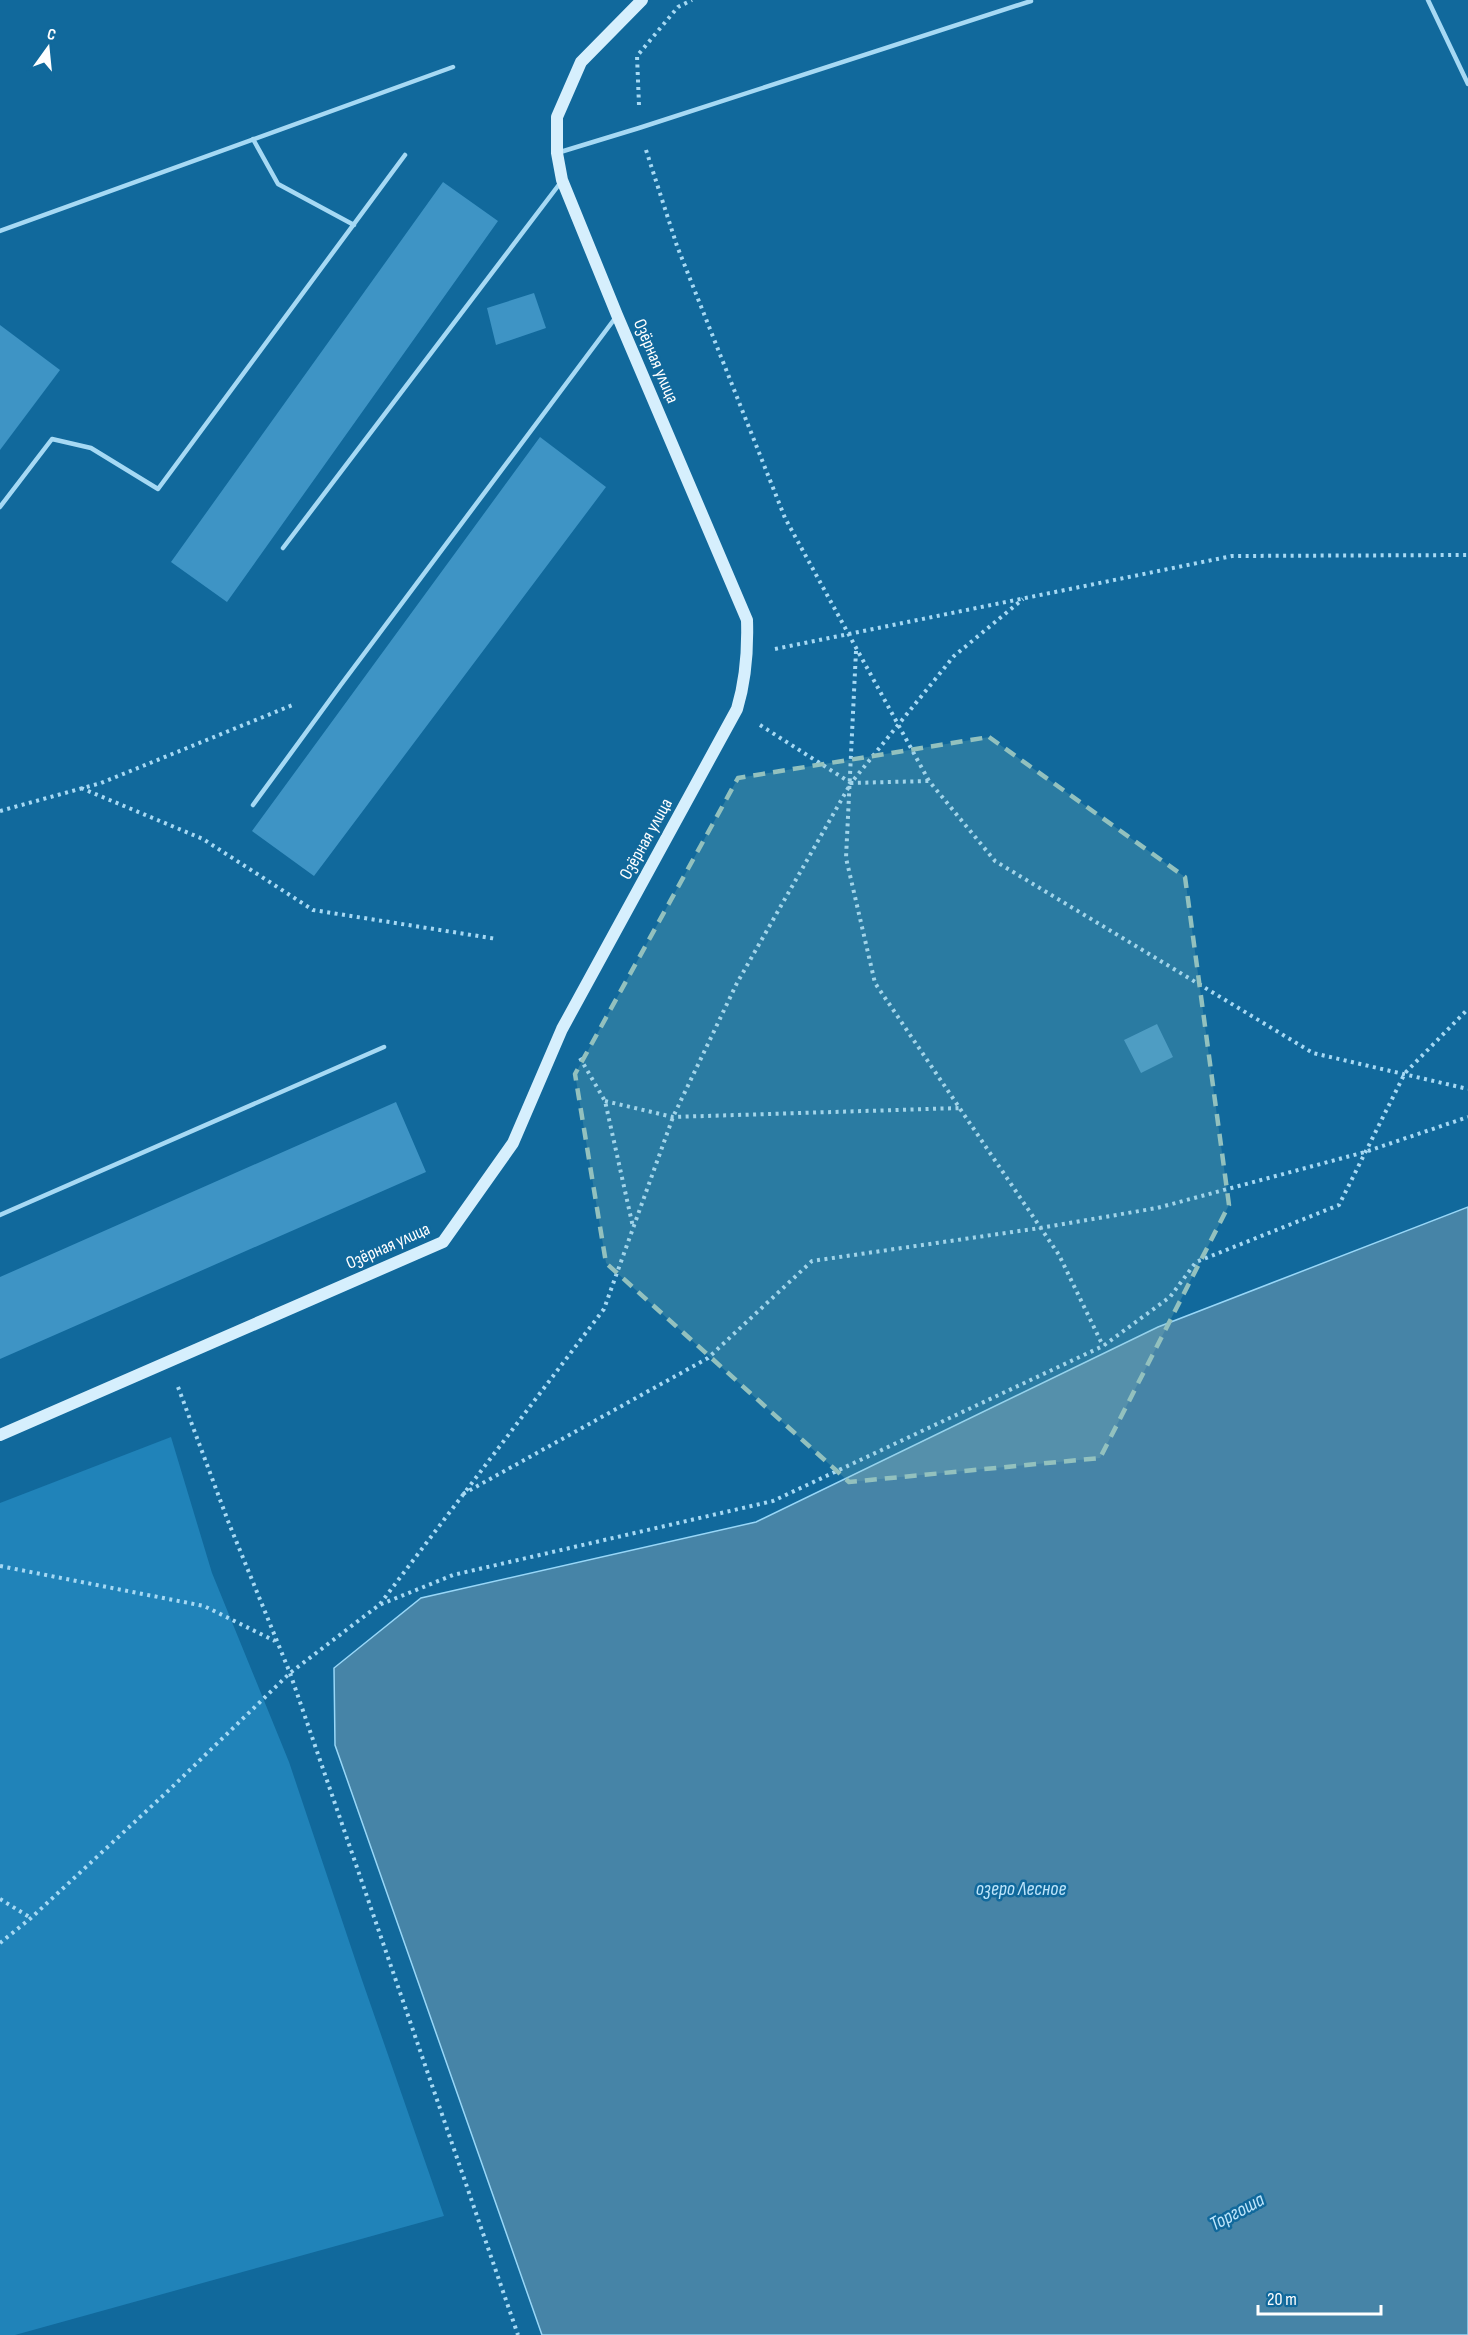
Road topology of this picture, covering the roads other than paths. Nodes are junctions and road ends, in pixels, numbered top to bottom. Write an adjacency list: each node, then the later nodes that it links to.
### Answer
1 (642, 0): 7 (street, Озёрная улица)
2 (1428, 0): 5 (lane)
3 (1031, 1): 7 (lane)
4 (453, 67): 6 (lane)
5 (1468, 84)
6 (253, 139): 10 (lane); 11 (lane)
7 (557, 153): 9 (street, Озёрная улица)
8 (405, 155): 10 (lane)
9 (562, 180): 12 (street, Озёрная улица); 14 (lane)
10 (354, 225): 13 (lane)
11 (0, 231)
12 (617, 315): 15 (lane); 18 (street, Озёрная улица)
13 (0, 507)
14 (284, 548)
15 (253, 805)
16 (384, 1047): 17 (lane)
17 (0, 1215)
18 (0, 1435)

